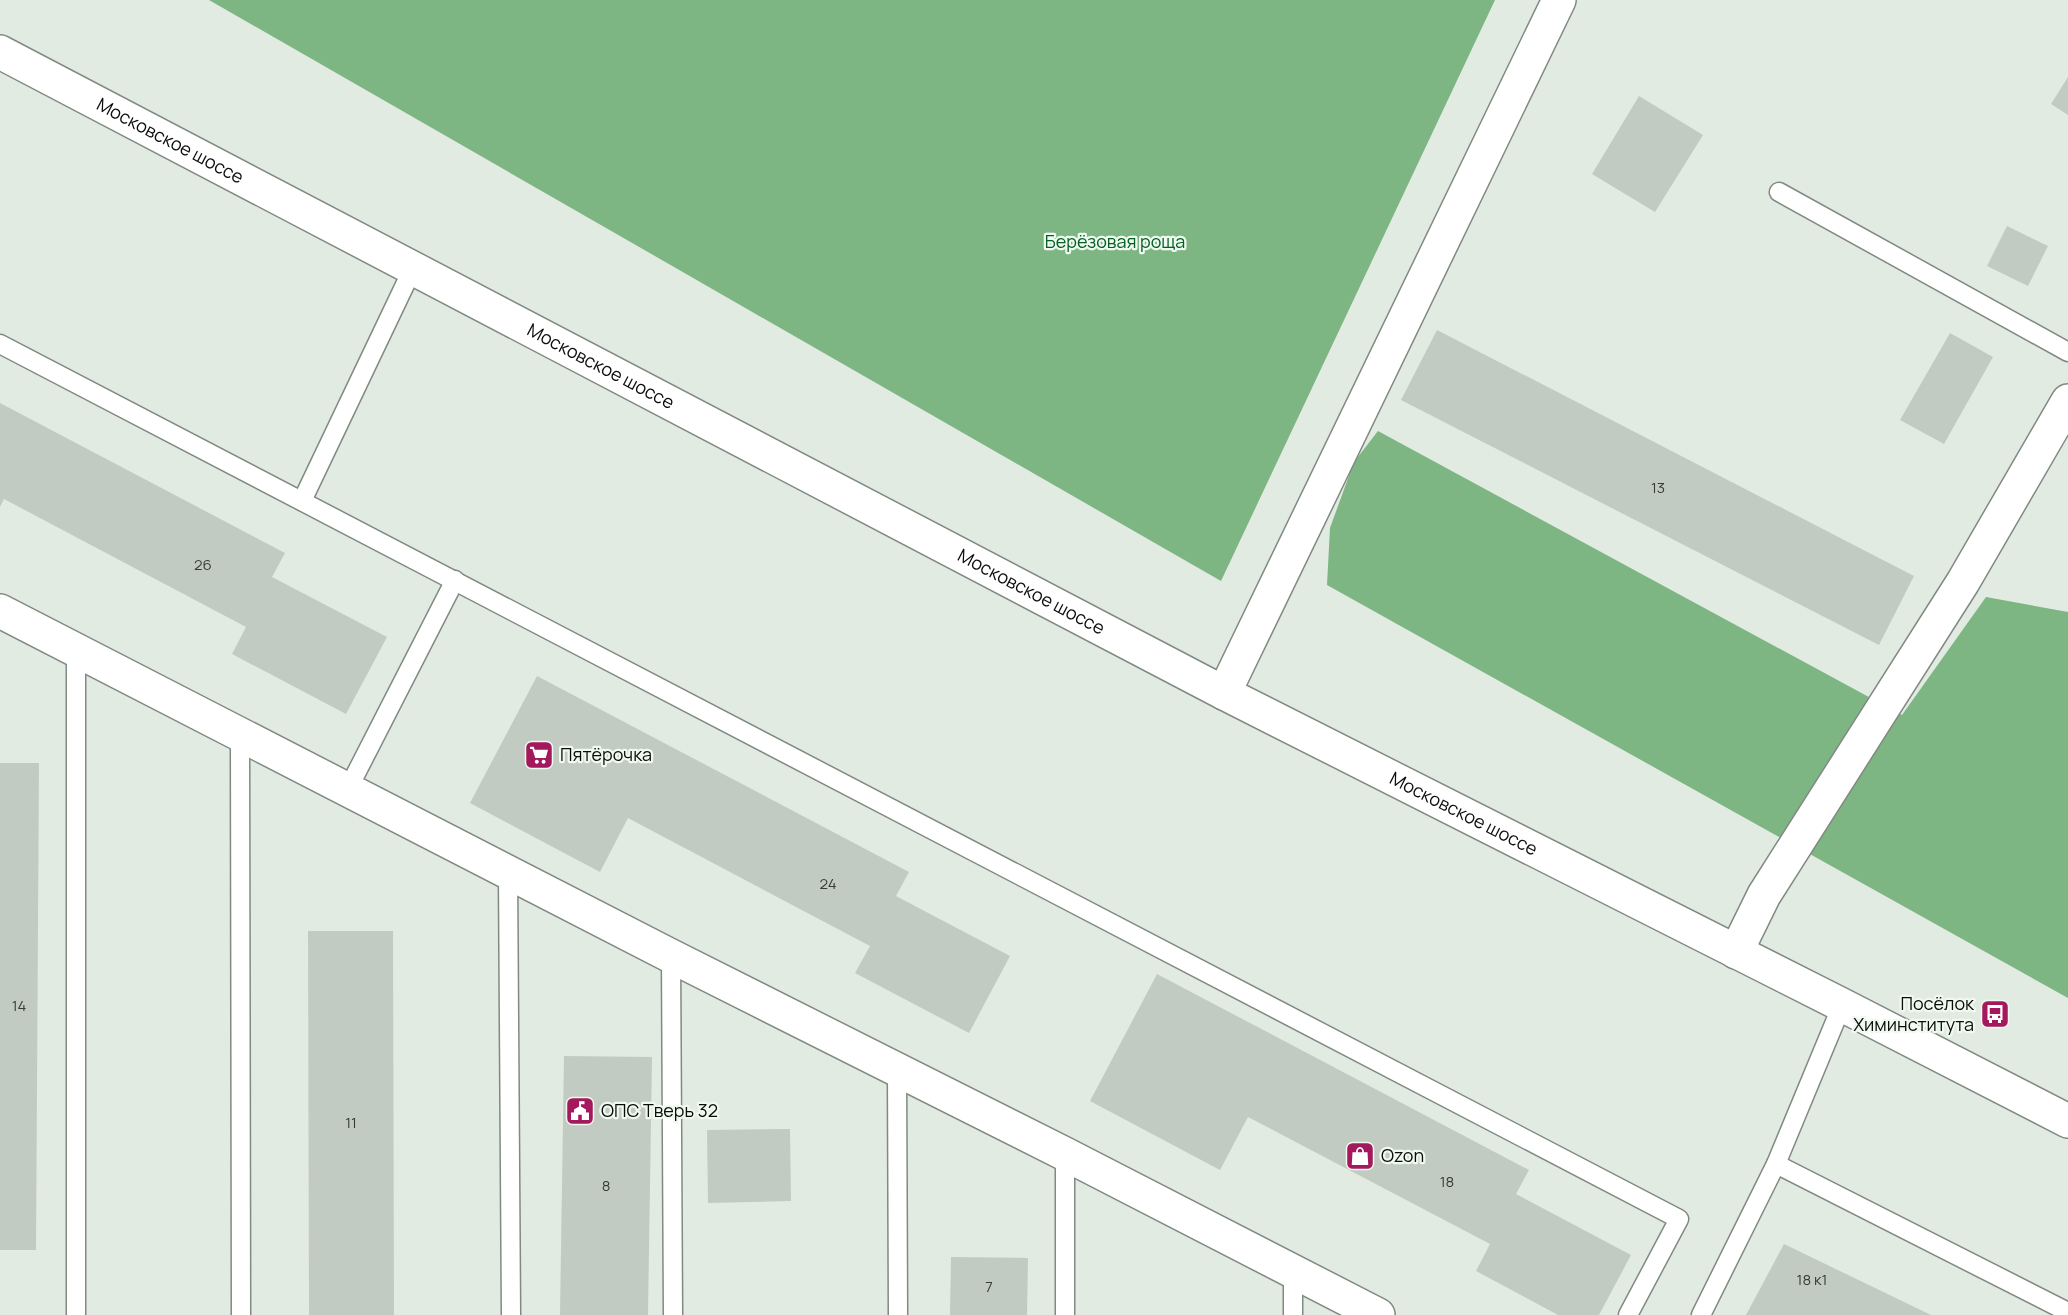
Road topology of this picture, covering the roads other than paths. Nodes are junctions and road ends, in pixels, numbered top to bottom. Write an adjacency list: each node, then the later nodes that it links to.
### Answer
1 (1559, 0): 12 (street)
2 (0, 52): 4 (street, Московское шоссе)
3 (1779, 192): 6 (lane)
4 (413, 268): 8 (lane); 12 (street, Московское шоссе)
5 (0, 344): 8 (lane)
6 (2068, 352)
7 (2068, 401): 16 (street)
8 (302, 501): 9 (lane)
9 (455, 580): 14 (lane); 33 (lane)
10 (0, 611): 11 (street)
11 (76, 650): 13 (street); 25 (lane)
12 (1224, 693): 16 (street, Московское шоссе)
13 (240, 733): 14 (street); 26 (lane)
14 (348, 789): 15 (street)
15 (508, 873): 17 (street); 27 (lane)
16 (1737, 952): 18 (street, Московское шоссе)
17 (671, 956): 19 (street); 28 (lane)
18 (1842, 1005): 20 (street, Московское шоссе); 22 (lane)
19 (897, 1070): 21 (street); 29 (lane)
20 (2068, 1121)
21 (1065, 1154): 23 (street); 30 (lane)
22 (1776, 1164): 24 (lane); 34 (lane)
23 (1293, 1271): 31 (lane); 32 (street)
24 (2068, 1311)
25 (76, 1315)
26 (241, 1315)
27 (511, 1315)
28 (673, 1315)
29 (898, 1315)
30 (1065, 1315)
31 (1293, 1315)
32 (1377, 1315)
33 (1628, 1315)
34 (1701, 1315)

